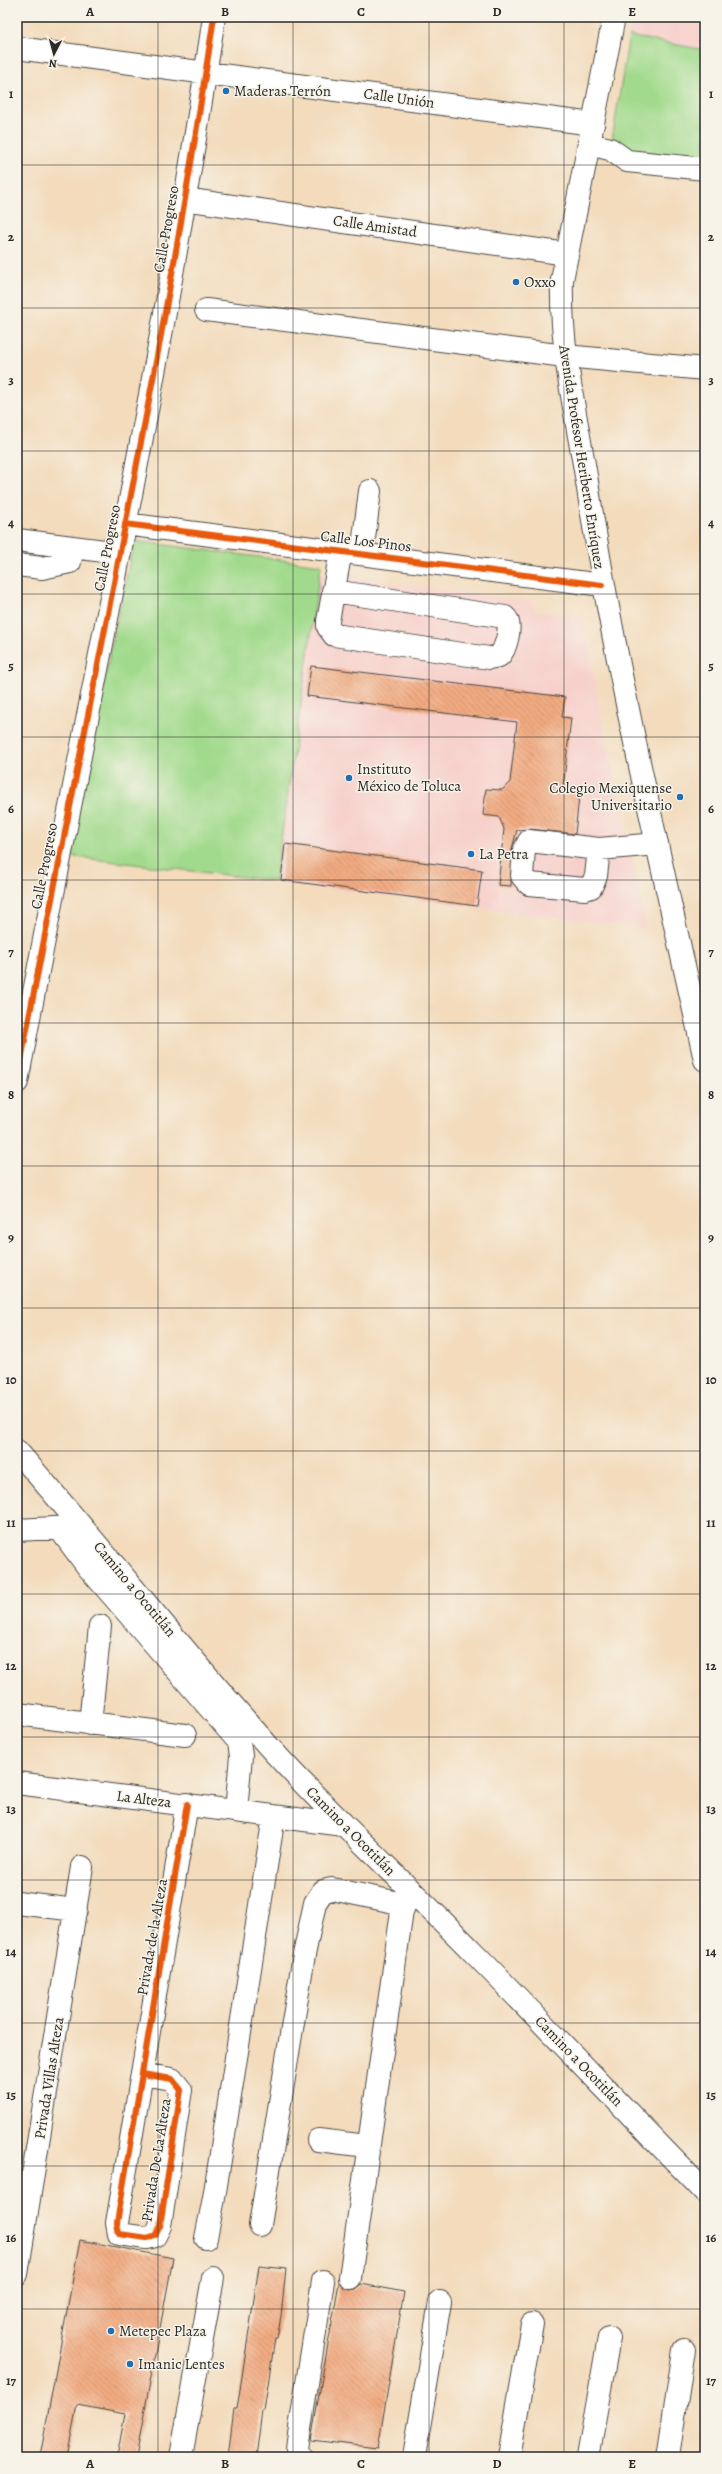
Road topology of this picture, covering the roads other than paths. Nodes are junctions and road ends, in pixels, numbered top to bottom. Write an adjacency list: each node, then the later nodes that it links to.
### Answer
1 (214, 17): 4 (street, Calle Progreso)
2 (614, 17): 5 (street, Avenida Profesor Heriberto Enríquez)
3 (17, 48): 4 (street, Calle Unión)
4 (206, 72): 5 (street, Calle Unión); 7 (street, Calle Progreso)
5 (591, 134): 6 (street, Calle Unión); 8 (street, Avenida Profesor Heriberto Enríquez)
6 (705, 169)
7 (184, 199): 8 (street, Calle Amistad); 13 (street, Calle Progreso)
8 (567, 254): 10 (street, Avenida Profesor Heriberto Enríquez)
9 (206, 310): 10 (street)
10 (565, 356): 11 (street); 20 (street, Avenida Profesor Heriberto Enríquez)
11 (705, 369)
12 (370, 491): 18 (street)
13 (125, 524): 16 (street, Calle Los Pinos); 17 (street, Calle Progreso)
14 (17, 540): 15 (street)
15 (73, 547): 17 (street); 19 (street)
16 (341, 551): 18 (street, Calle Los Pinos); 21 (street)
17 (120, 553): 25 (street, Calle Progreso)
18 (362, 554): 20 (street, Calle Los Pinos)
19 (17, 565)
20 (602, 585): 22 (street, Avenida Profesor Heriberto Enríquez)
21 (334, 591): 21 (street)
22 (657, 844): 23 (street); 24 (street, Avenida Profesor Heriberto Enríquez)
23 (599, 849)
24 (705, 1060)
25 (17, 1082)
26 (17, 1451): 27 (street, Camino a Ocotitlán)
27 (84, 1527): 28 (street); 38 (street, Camino a Ocotitlán)
28 (59, 1528): 29 (street); 36 (street)
29 (17, 1530)
30 (100, 1626): 32 (street)
31 (17, 1714): 32 (street)
32 (90, 1724): 33 (street)
33 (185, 1735)
34 (17, 1783): 35 (street, La Alteza)
35 (187, 1804): 36 (street, La Alteza); 43 (street, Privada de la Alteza)
36 (236, 1811): 37 (street, La Alteza)
37 (274, 1816): 38 (street, La Alteza); 48 (street)
38 (343, 1826): 40 (street, Camino a Ocotitlán)
39 (82, 1867): 42 (street, Privada Villas Alteza)
40 (408, 1897): 45 (street); 46 (street, Camino a Ocotitlán); 47 (street)
41 (17, 1903): 42 (street)
42 (76, 1910): 49 (street, Privada Villas Alteza)
43 (142, 2074): 43 (street, Privada De La Alteza)
44 (318, 2140): 45 (street)
45 (368, 2146): 51 (street)
46 (705, 2192)
47 (260, 2225)
48 (206, 2238)
49 (19, 2261)
50 (213, 2278): 57 (street)
51 (350, 2278)
52 (323, 2281): 58 (street)
53 (440, 2302): 59 (street)
54 (532, 2324): 60 (street)
55 (609, 2338): 61 (street)
56 (684, 2350): 62 (street)
57 (181, 2457)
58 (301, 2457)
59 (414, 2457)
60 (509, 2457)
61 (588, 2457)
62 (668, 2457)

